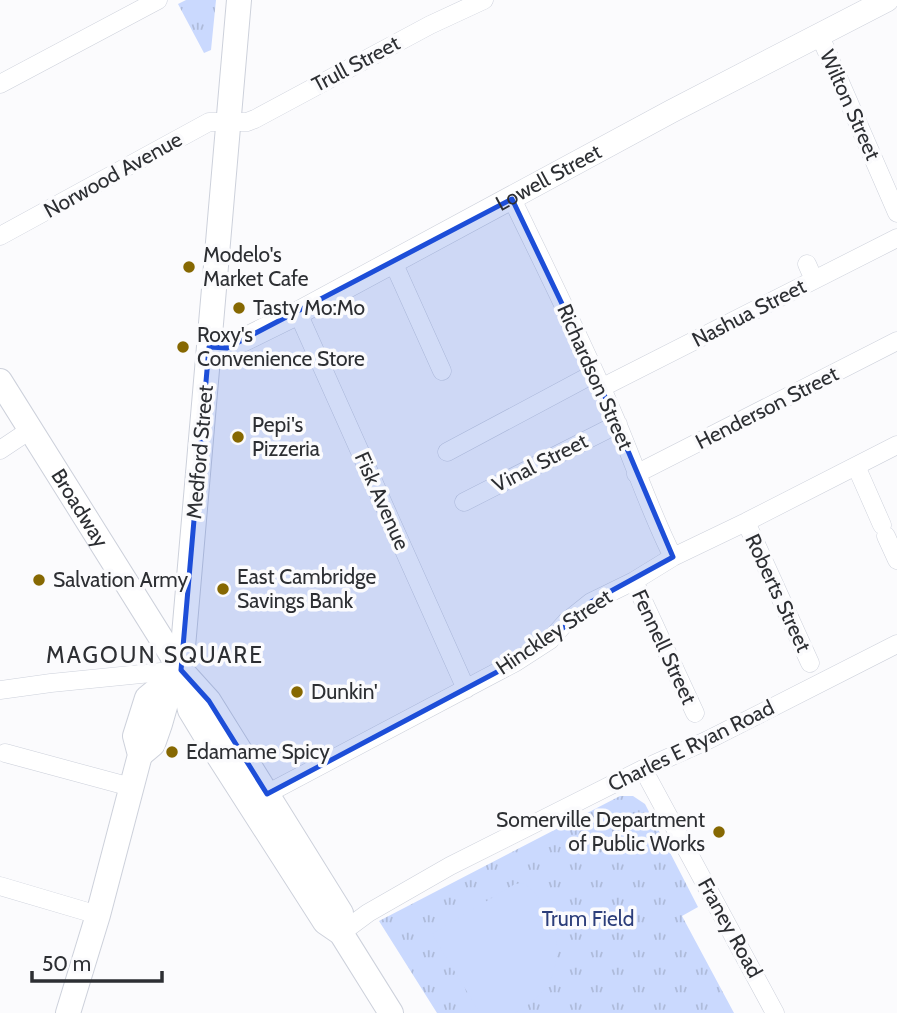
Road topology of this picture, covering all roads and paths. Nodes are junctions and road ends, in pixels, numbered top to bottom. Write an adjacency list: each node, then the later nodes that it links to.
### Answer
1 (158, 0): 6 (street)
2 (239, 0): 7 (main road, Medford Street)
3 (484, 0): 7 (street, Trull Street)
4 (887, 0): 5 (street, Lowell Street)
5 (820, 36): 8 (street, Lowell Street); 9 (street, Wilton Street)
6 (0, 84)
7 (228, 122): 10 (street, Norwood Avenue); 15 (main road, Medford Street)
8 (512, 199): 12 (street, Lowell Street); 17 (street, Richardson Street)
9 (897, 213)
10 (0, 236)
11 (897, 238): 17 (street, Nashua Street)
12 (392, 263): 13 (street, Lowell Street); 16 (street)
13 (298, 313): 15 (street, Lowell Street); 34 (street, Fisk Avenue)
14 (897, 341): 25 (street, Henderson Street)
15 (209, 347): 33 (main road, Medford Street)
16 (442, 371)
17 (598, 381): 19 (street, Richardson Street); 23 (street, Nashua Street)
18 (0, 382): 20 (main road, Broadway)
19 (618, 424): 25 (street, Richardson Street); 26 (street, Vinal Street)
20 (30, 430): 22 (street); 33 (main road, Broadway)
21 (897, 445): 24 (street, Hinckley Street)
22 (0, 450)
23 (447, 452)
24 (856, 466): 27 (street, Hinckley Street); 29 (street)
25 (636, 474): 28 (street, Richardson Street)
26 (464, 502)
27 (746, 522): 28 (street, Hinckley Street); 32 (street, Roberts Street)
28 (673, 557): 30 (street, Hinckley Street)
29 (897, 560)
30 (634, 581): 34 (street, Hinckley Street); 36 (street, Fennell Street)
31 (897, 644): 40 (street, Charles E Ryan Road)
32 (810, 663)
33 (181, 670): 35 (street); 37 (main road, Broadway); 38 (main road); 42 (main road, Broadway)
34 (466, 689): 42 (street, Hinckley Street)
35 (0, 690)
36 (695, 713)
37 (207, 738): 38 (main road); 42 (main road, Broadway)
38 (146, 749): 41 (main road)
39 (5, 753): 41 (street)
40 (643, 769): 45 (street, Charles E Ryan Road); 48 (street, Franey Road)
41 (131, 787): 44 (main road)
42 (258, 798): 45 (main road, Broadway)
43 (0, 886): 44 (street)
44 (98, 915): 47 (main road)
45 (341, 933): 46 (main road, Broadway)
46 (383, 1009)
47 (68, 1013)
48 (775, 1013)

